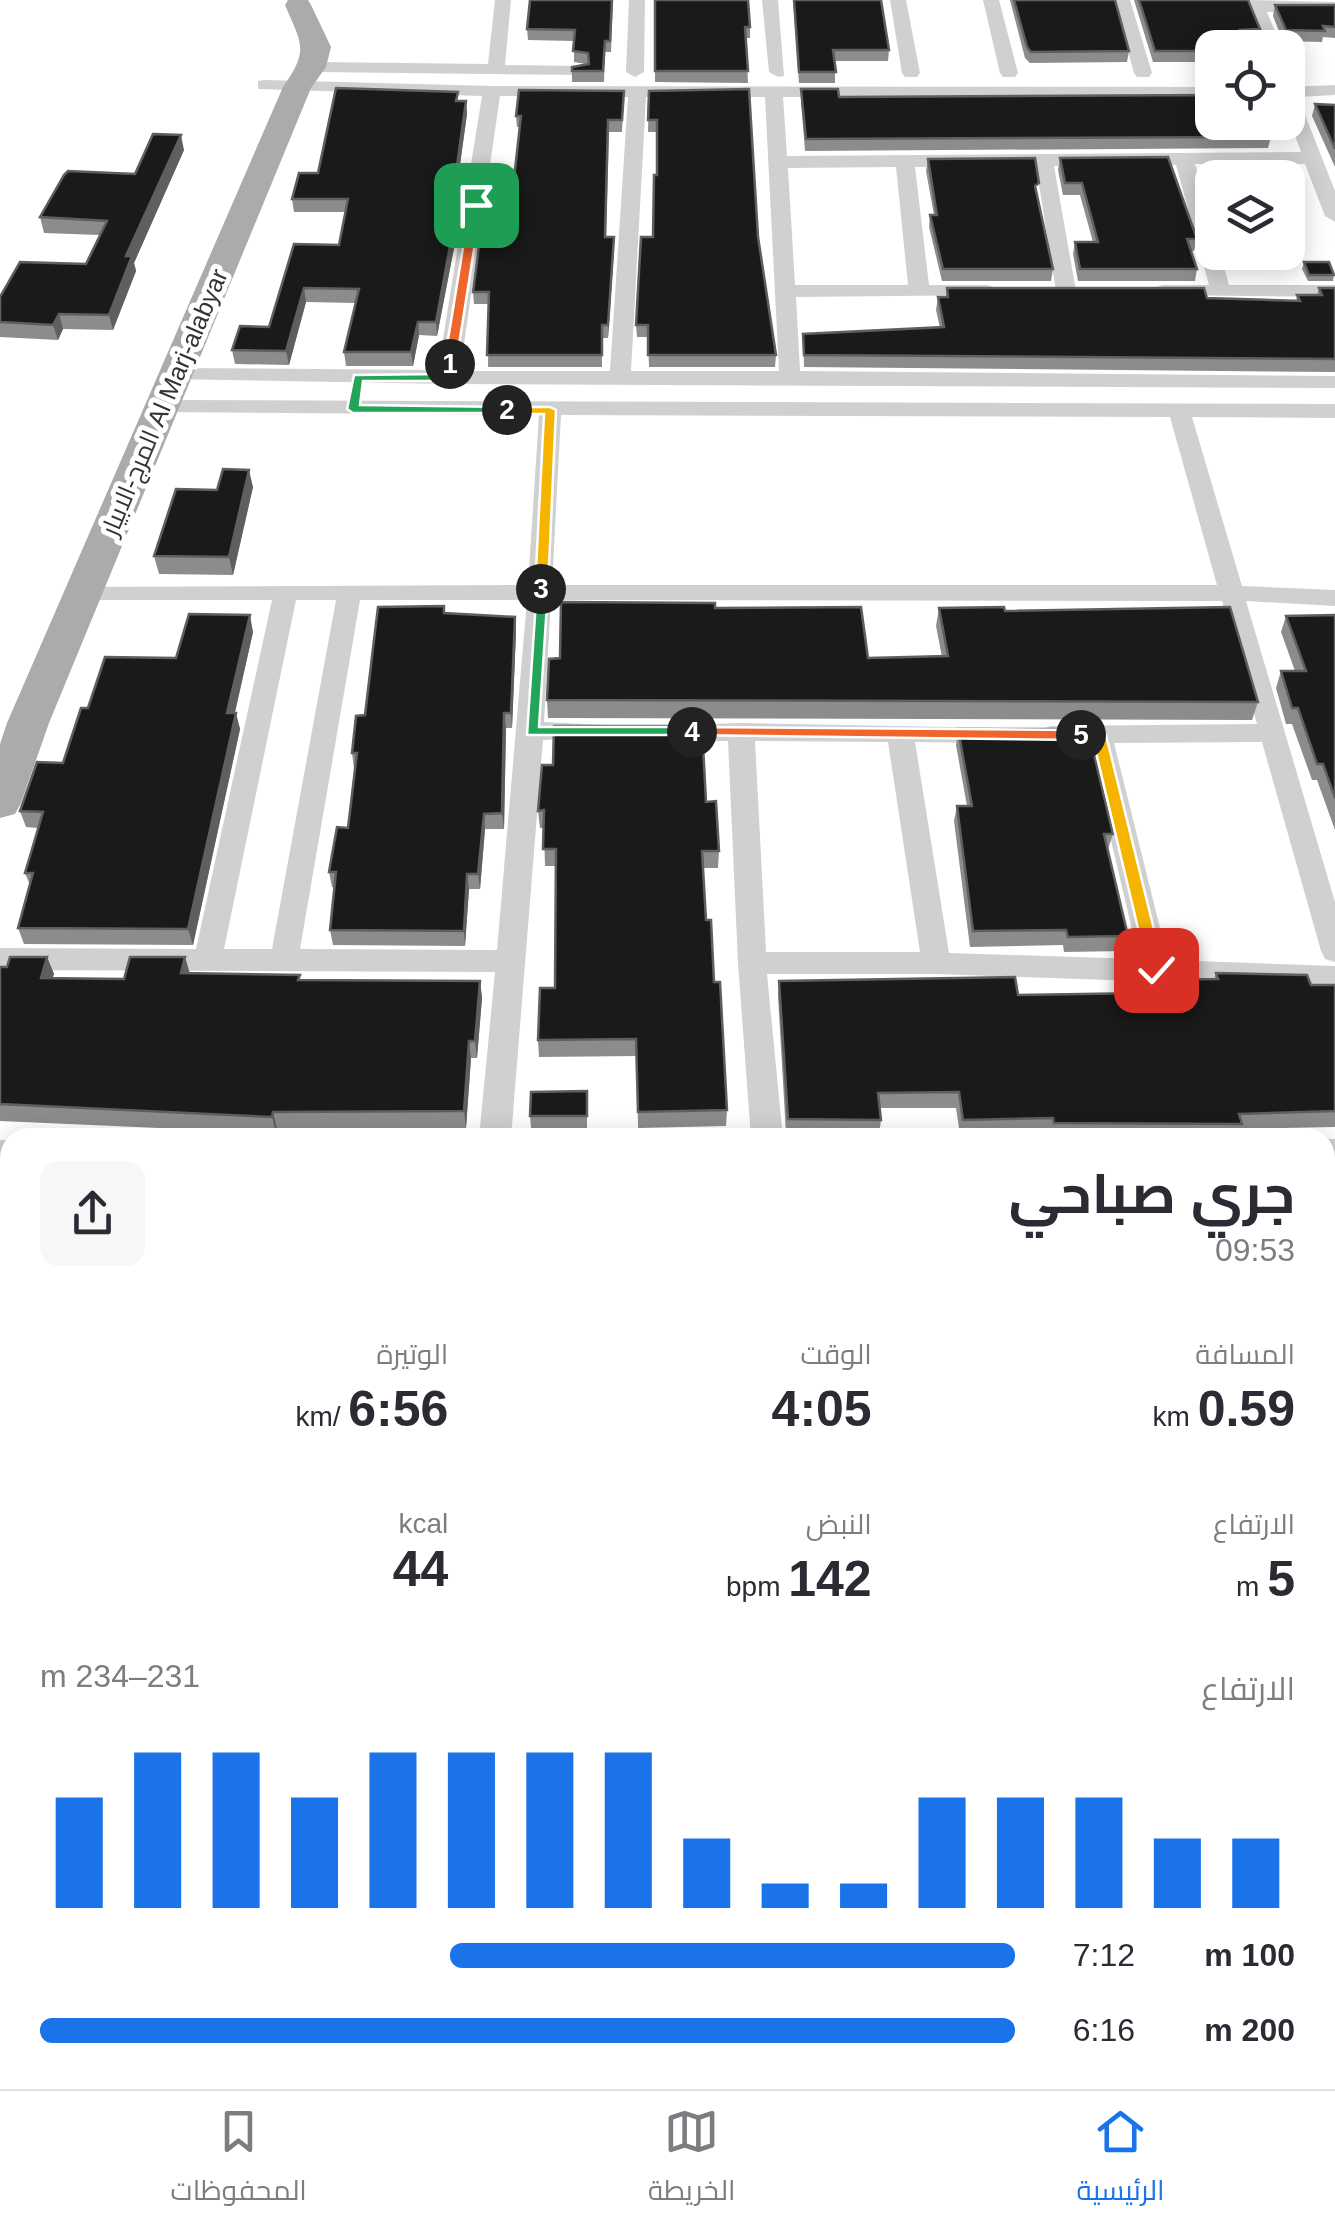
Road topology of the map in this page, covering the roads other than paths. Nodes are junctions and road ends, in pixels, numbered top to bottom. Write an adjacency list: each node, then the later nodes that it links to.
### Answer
1 (502, 0): 12 (street)
2 (637, 0): 21 (street)
3 (770, 0): 22 (street)
4 (898, 0): 15 (street)
5 (991, 0): 16 (street)
6 (1122, 0): 17 (street)
7 (299, 2): 11 (main road, المرج-الابيار Al Marj-alabyar)
8 (1255, 3): 9 (street); 10 (street)
9 (1335, 6)
10 (1266, 30)
11 (285, 68): 12 (street); 25 (street); 42 (main road, المرج-الابيار Al Marj-alabyar); 61 (main road, المرج-الابيار Al Marj-alabyar)
12 (496, 69): 13 (street)
13 (596, 71)
14 (616, 72): 21 (street)
15 (911, 73): 16 (street); 23 (street)
16 (1010, 73): 17 (street)
17 (1143, 73): 18 (street)
18 (1195, 73)
19 (1305, 73): 20 (street)
20 (1335, 73)
21 (636, 82): 22 (street); 25 (street); 46 (street)
22 (776, 82): 23 (street); 33 (street)
23 (845, 82): 26 (street)
24 (1335, 90): 27 (street)
25 (492, 91): 45 (street)
26 (1195, 92)
27 (1305, 92)
28 (1305, 140): 29 (street)
29 (1311, 158): 30 (street); 34 (street)
30 (1184, 159): 31 (street); 40 (street)
31 (1044, 160): 32 (street); 38 (street)
32 (905, 161): 33 (street); 36 (street)
33 (778, 162): 35 (street)
34 (1335, 216)
35 (786, 290): 36 (street); 47 (street)
36 (918, 290): 37 (street)
37 (1011, 291)
38 (1067, 291)
39 (1144, 291): 40 (street)
40 (1222, 291): 41 (street)
41 (1335, 291)
42 (177, 374): 43 (street); 49 (main road, المرج-الابيار Al Marj-alabyar)
43 (358, 377): 45 (street); 50 (street)
44 (1078, 377): 47 (street); 48 (street); 51 (street)
45 (448, 378): 46 (street)
46 (620, 378): 47 (street)
47 (790, 379)
48 (1335, 382)
49 (163, 408): 50 (street); 55 (main road, المرج-الابيار Al Marj-alabyar)
50 (353, 409): 52 (street)
51 (1084, 409): 52 (street); 53 (street)
52 (550, 410): 56 (street)
53 (1179, 410): 54 (street); 57 (street)
54 (1335, 410)
55 (82, 592): 58 (street); 67 (main road, المرج-الابيار Al Marj-alabyar)
56 (541, 593): 57 (street); 59 (street); 62 (street)
57 (1232, 594): 60 (street); 65 (street)
58 (285, 595): 59 (street); 70 (street)
59 (350, 595): 71 (street)
60 (1335, 598)
61 (0, 728)
62 (532, 731): 63 (street); 72 (street)
63 (740, 732): 64 (street); 74 (street)
64 (900, 734): 66 (street); 73 (street)
65 (1273, 734): 66 (street); 68 (street)
66 (1099, 735): 75 (street)
67 (0, 803)
68 (1335, 950)
69 (0, 958): 70 (street)
70 (208, 959): 71 (street)
71 (284, 960): 72 (street)
72 (510, 961): 77 (street)
73 (936, 963): 74 (street); 75 (street)
74 (752, 964): 78 (street)
75 (1156, 970): 76 (street)
76 (1335, 977)
77 (496, 1128)
78 (766, 1128)

